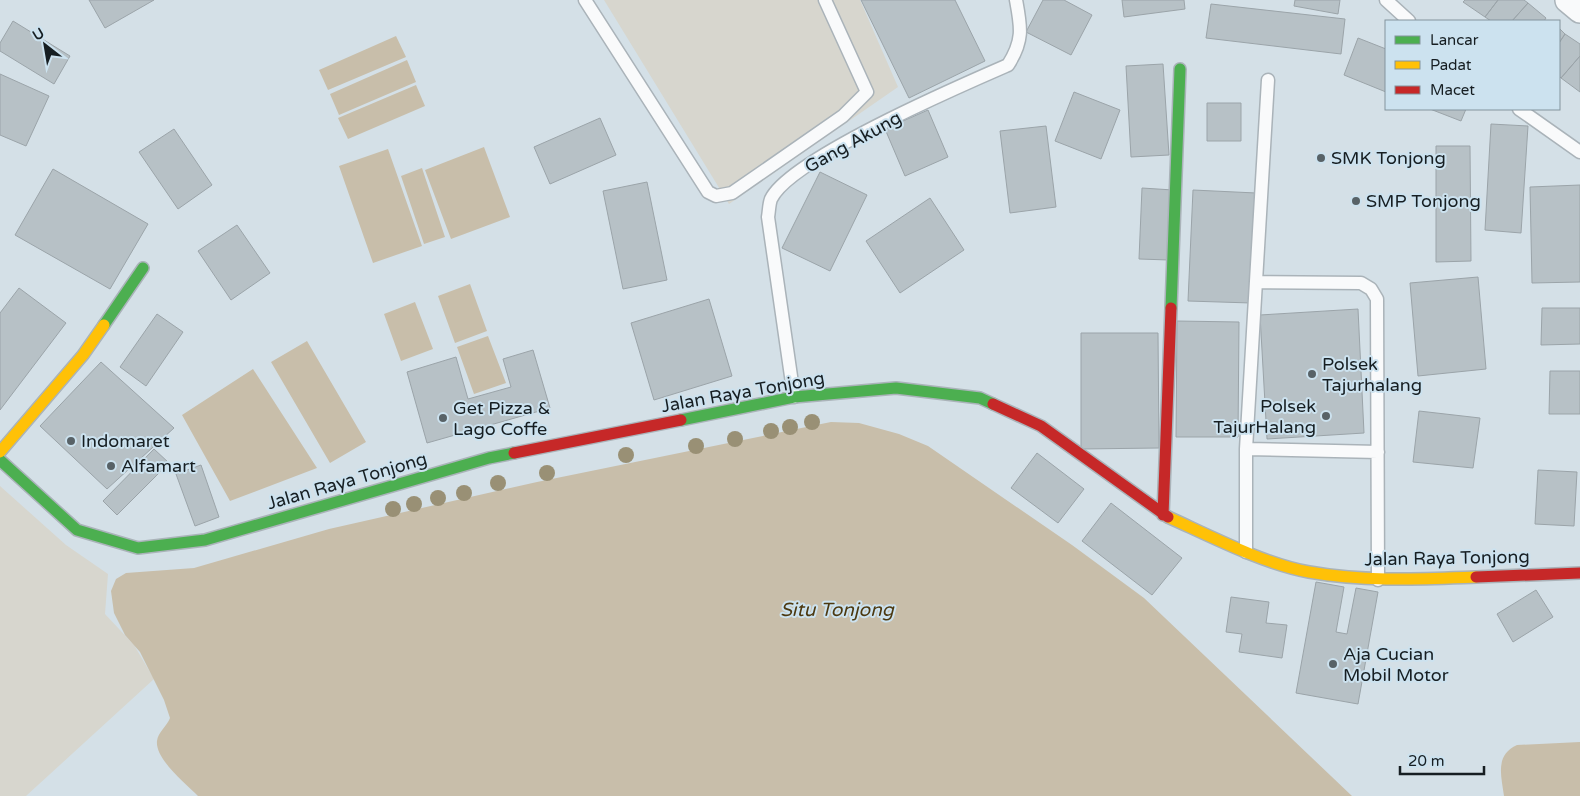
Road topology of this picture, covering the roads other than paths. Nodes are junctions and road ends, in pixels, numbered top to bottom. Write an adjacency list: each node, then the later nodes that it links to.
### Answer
1 (585, 0): 2 (lane)
2 (826, 0)
3 (1016, 0): 14 (lane, Gang Akung)
4 (1386, 0): 7 (lane)
5 (1568, 0): 6 (street)
6 (1580, 10)
7 (1408, 20)
8 (1180, 69): 19 (main road)
9 (1268, 80): 13 (lane)
10 (1520, 110): 11 (lane)
11 (1580, 152)
12 (143, 268): 16 (main road)
13 (1256, 282): 15 (lane); 17 (lane)
14 (794, 398): 18 (main road, Jalan Raya Tonjong); 19 (main road, Jalan Raya Tonjong)
15 (1246, 449): 17 (lane); 20 (lane)
16 (0, 452)
17 (1378, 452): 22 (lane)
18 (0, 460)
19 (1163, 515): 20 (main road, Jalan Raya Tonjong)
20 (1246, 552): 22 (main road, Jalan Raya Tonjong)
21 (1580, 573): 22 (main road, Jalan Raya Tonjong)
22 (1378, 580)

